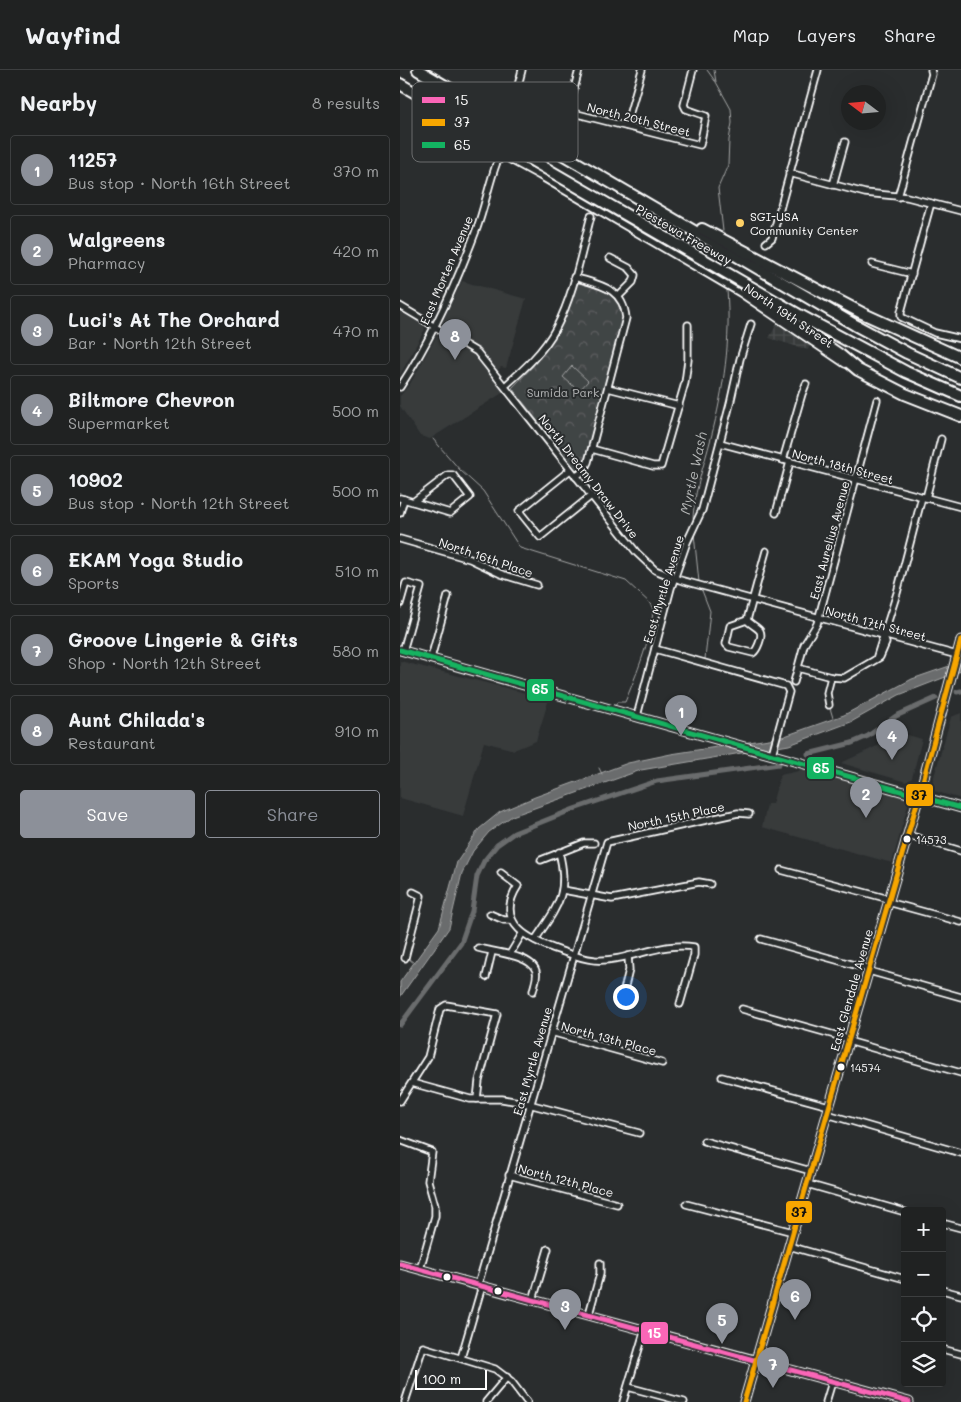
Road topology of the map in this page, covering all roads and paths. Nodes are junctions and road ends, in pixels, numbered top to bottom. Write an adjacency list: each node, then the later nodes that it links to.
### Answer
1 (418, 70): 7 (highway, Piestewa Freeway)
2 (580, 70): 8 (street)
3 (642, 70): 12 (street)
4 (693, 70): 12 (street, North 20th Street)
5 (818, 70): 18 (street)
6 (931, 70): 20 (street)
7 (438, 82)
8 (576, 82)
9 (400, 84): 10 (highway, Piestewa Freeway)
10 (412, 91)
11 (578, 114): 12 (street, North 20th Street)
12 (626, 126)
13 (845, 142): 19 (street)
14 (499, 162): 35 (street, East Morten Avenue)
15 (514, 162): 38 (street, North 19th Street)
16 (535, 162): 25 (highway, Piestewa Freeway)
17 (574, 162): 23 (highway, Piestewa Freeway)
18 (789, 173): 19 (street); 26 (street)
19 (833, 185): 20 (street)
20 (898, 196): 21 (street)
21 (931, 203): 22 (street); 29 (street)
22 (961, 211)
23 (662, 214): 37 (highway); 39 (highway, Piestewa Freeway)
24 (591, 216): 30 (street)
25 (657, 232): 38 (highway); 44 (highway, Piestewa Freeway)
26 (766, 244)
27 (610, 258): 31 (street)
28 (872, 264): 29 (street)
29 (912, 274): 36 (street)
30 (574, 278): 31 (street); 41 (street)
31 (619, 296): 43 (street)
32 (400, 306): 35 (street, North Dreamy Draw Drive)
33 (688, 324): 46 (street)
34 (751, 324): 49 (street, East Myrtle Avenue)
35 (433, 326): 41 (street, North Dreamy Draw Drive); 42 (street, East Morten Avenue)
36 (961, 339)
37 (961, 358)
38 (858, 370): 47 (highway)
39 (961, 378)
40 (806, 384): 51 (street)
41 (505, 386): 52 (street, North Dreamy Draw Drive)
42 (400, 387)
43 (608, 388): 46 (street); 50 (street)
44 (961, 396)
45 (877, 400): 54 (street, East Aurelius Avenue)
46 (679, 406): 50 (street)
47 (961, 416)
48 (941, 440): 56 (street)
49 (720, 443): 51 (street, North 18th Street); 64 (street, East Myrtle Avenue)
50 (592, 449): 53 (street)
51 (787, 461): 54 (street, North 18th Street); 61 (street)
52 (570, 470): 53 (street, North Dreamy Draw Drive); 55 (street)
53 (576, 477): 55 (street, North Dreamy Draw Drive)
54 (856, 480): 56 (street, North 18th Street); 69 (street, East Aurelius Avenue)
55 (591, 496): 64 (street, North Dreamy Draw Drive)
56 (924, 497): 59 (street, North 18th Street); 71 (street)
57 (402, 499): 58 (street); 60 (street)
58 (412, 502): 58 (street)
59 (961, 507)
60 (400, 513)
61 (776, 513)
62 (400, 540): 65 (street, North 16th Place)
63 (766, 551): 67 (street)
64 (675, 578): 67 (street, North 17th Street); 73 (street, East Myrtle Avenue)
65 (537, 585)
66 (448, 596): 75 (street)
67 (753, 599): 69 (street, North 17th Street); 70 (street)
68 (400, 604): 74 (street)
69 (819, 618): 71 (street, North 17th Street); 77 (street, East Aurelius Avenue)
70 (747, 620): 70 (street)
71 (883, 635): 76 (street, North 17th Street); 78 (street)
72 (961, 640): 76 (main road, East Glendale Avenue)
73 (654, 649): 81 (street, East Myrtle Avenue); 82 (street)
74 (402, 651): 75 (main road)
75 (431, 658): 81 (main road)
76 (956, 659): 83 (main road, East Glendale Avenue)
77 (798, 668): 78 (street); 79 (street, East Aurelius Avenue)
78 (831, 677): 80 (street)
79 (794, 682)
80 (829, 705)
81 (637, 716): 82 (main road)
82 (774, 754): 83 (main road)
83 (919, 796): 84 (main road); 86 (main road, East Glendale Avenue)
84 (961, 808)
85 (749, 814): 87 (street, North 15th Place)
86 (908, 835): 89 (street); 98 (main road, East Glendale Avenue)
87 (607, 842): 97 (street, East Myrtle Avenue)
88 (594, 843): 90 (street)
89 (961, 851)
90 (559, 852): 91 (street); 95 (street)
91 (541, 860)
92 (781, 870): 98 (street)
93 (501, 873): 100 (street)
94 (710, 884): 97 (street)
95 (563, 890): 97 (street); 103 (street)
96 (413, 892): 110 (street)
97 (591, 895): 108 (street, East Myrtle Avenue)
98 (889, 901): 101 (street); 111 (main road, East Glendale Avenue)
99 (490, 914): 100 (street)
100 (512, 920): 102 (street)
101 (961, 922)
102 (522, 934): 103 (street); 107 (street)
103 (535, 940): 108 (street)
104 (761, 940): 111 (street)
105 (478, 948): 106 (street)
106 (492, 952): 107 (street); 112 (street)
107 (510, 954): 114 (street)
108 (573, 955): 109 (street); 118 (street, East Myrtle Avenue)
109 (628, 956): 113 (street); 116 (street)
110 (405, 958)
111 (869, 970): 115 (street); 119 (main road, East Glendale Avenue)
112 (486, 977)
113 (624, 990)
114 (533, 991)
115 (961, 997)
116 (680, 1004)
117 (742, 1009): 119 (street)
118 (551, 1032): 120 (street, North 13th Place); 126 (street, East Myrtle Avenue)
119 (849, 1040): 121 (street); 127 (main road, East Glendale Avenue)
120 (662, 1063)
121 (961, 1073)
122 (722, 1077): 127 (street)
123 (412, 1083): 124 (street); 124 (street); 125 (street)
124 (477, 1098): 126 (street)
125 (400, 1101)
126 (530, 1104): 129 (street); 134 (street, East Myrtle Avenue)
127 (829, 1106): 128 (main road, East Glendale Avenue)
128 (827, 1114): 132 (street); 133 (main road, East Glendale Avenue)
129 (639, 1133)
130 (400, 1140): 146 (street)
131 (704, 1141): 133 (street)
132 (961, 1152)
133 (811, 1171): 135 (main road, East Glendale Avenue)
134 (509, 1175): 136 (street, North 12th Place); 148 (street, East Myrtle Avenue)
135 (807, 1184): 138 (street); 141 (main road, East Glendale Avenue)
136 (618, 1204)
137 (686, 1204): 141 (street)
138 (901, 1211)
139 (946, 1224): 140 (street)
140 (961, 1228)
141 (793, 1232): 142 (main road, East Glendale Avenue)
142 (789, 1246): 147 (street); 157 (main road, East Glendale Avenue)
143 (548, 1249): 151 (street)
144 (600, 1263): 152 (street)
145 (400, 1264): 146 (main road)
146 (420, 1269): 148 (main road)
147 (901, 1278)
148 (480, 1285): 151 (main road); 156 (street, East Myrtle Avenue)
149 (946, 1291): 150 (street)
150 (961, 1296)
151 (533, 1300): 152 (main road)
152 (588, 1314): 153 (main road)
153 (645, 1329): 157 (main road); 160 (street)
154 (946, 1350): 155 (street)
155 (961, 1354)
156 (462, 1358): 158 (street); 162 (street)
157 (756, 1361): 159 (main road); 167 (main road, East Glendale Avenue)
158 (507, 1377): 163 (street); 164 (street)
159 (832, 1382): 161 (main road); 168 (street)
160 (628, 1387): 165 (street); 166 (street)
161 (899, 1401): 169 (main road)
162 (405, 1402)
163 (486, 1402)
164 (527, 1402)
165 (623, 1402)
166 (684, 1402)
167 (744, 1402)
168 (826, 1402)
169 (909, 1402)

